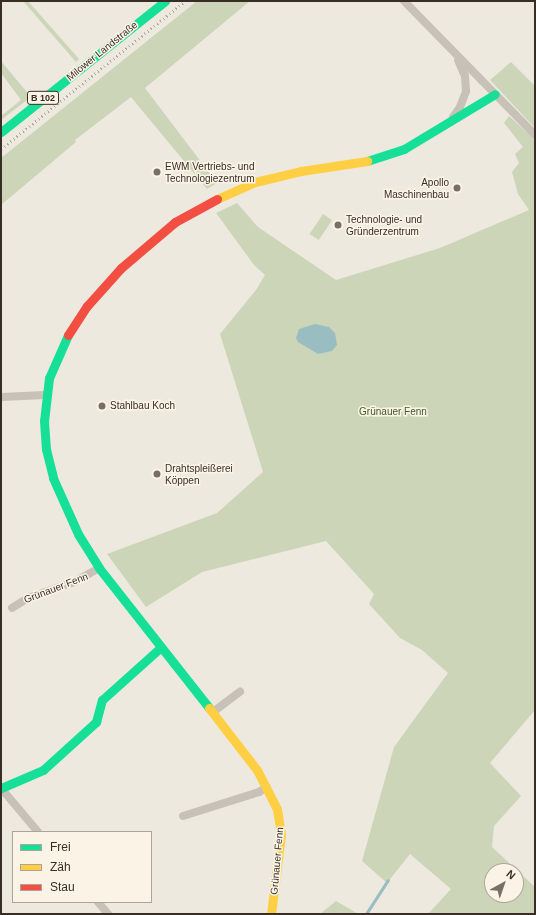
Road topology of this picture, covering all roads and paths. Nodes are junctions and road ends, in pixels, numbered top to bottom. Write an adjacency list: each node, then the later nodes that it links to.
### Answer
1 (165, 1): 6 (street, Milower Landstraße / B 102)
2 (404, 1): 3 (street, Grünauer Fenn)
3 (455, 54): 4 (street, Grünauer Fenn); 5 (street, Grünauer Fenn)
4 (495, 94): 5 (street, Grünauer Fenn); 7 (street)
5 (441, 128): 8 (street, Grünauer Fenn)
6 (1, 132)
7 (535, 135)
8 (45, 396): 9 (street); 10 (street, Grünauer Fenn)
9 (1, 397)
10 (99, 568): 11 (street, Grünauer Fenn); 12 (street, Grünauer Fenn)
11 (12, 608)
12 (161, 647): 14 (street, Grünauer Fenn); 16 (street)
13 (240, 692): 14 (street)
14 (213, 712): 15 (street, Grünauer Fenn)
15 (267, 787): 17 (street); 21 (street, Grünauer Fenn)
16 (1, 788): 18 (street)
17 (183, 816)
18 (37, 831)
19 (99, 903): 20 (street)
20 (108, 914)
21 (272, 914)

